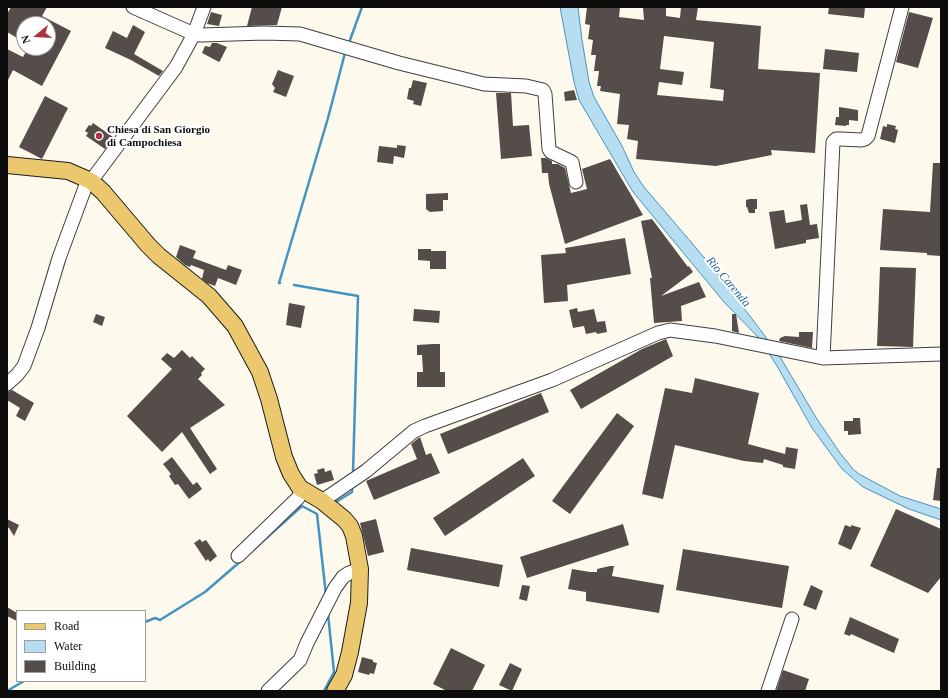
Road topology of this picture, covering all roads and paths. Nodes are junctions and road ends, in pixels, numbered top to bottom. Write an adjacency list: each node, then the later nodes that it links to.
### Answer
1 (133, 7): 4 (street)
2 (204, 7): 4 (street)
3 (902, 7): 9 (street)
4 (194, 34): 6 (street); 7 (street)
5 (7, 165): 6 (main road)
6 (91, 181): 10 (street); 11 (main road)
7 (576, 182)
8 (941, 354): 9 (street)
9 (823, 358): 12 (street)
10 (7, 384)
11 (303, 490): 12 (main road); 13 (street)
12 (322, 501): 14 (main road)
13 (238, 556)
14 (360, 569): 16 (street); 17 (main road)
15 (792, 619): 18 (street)
16 (268, 691)
17 (335, 691)
18 (768, 691)

